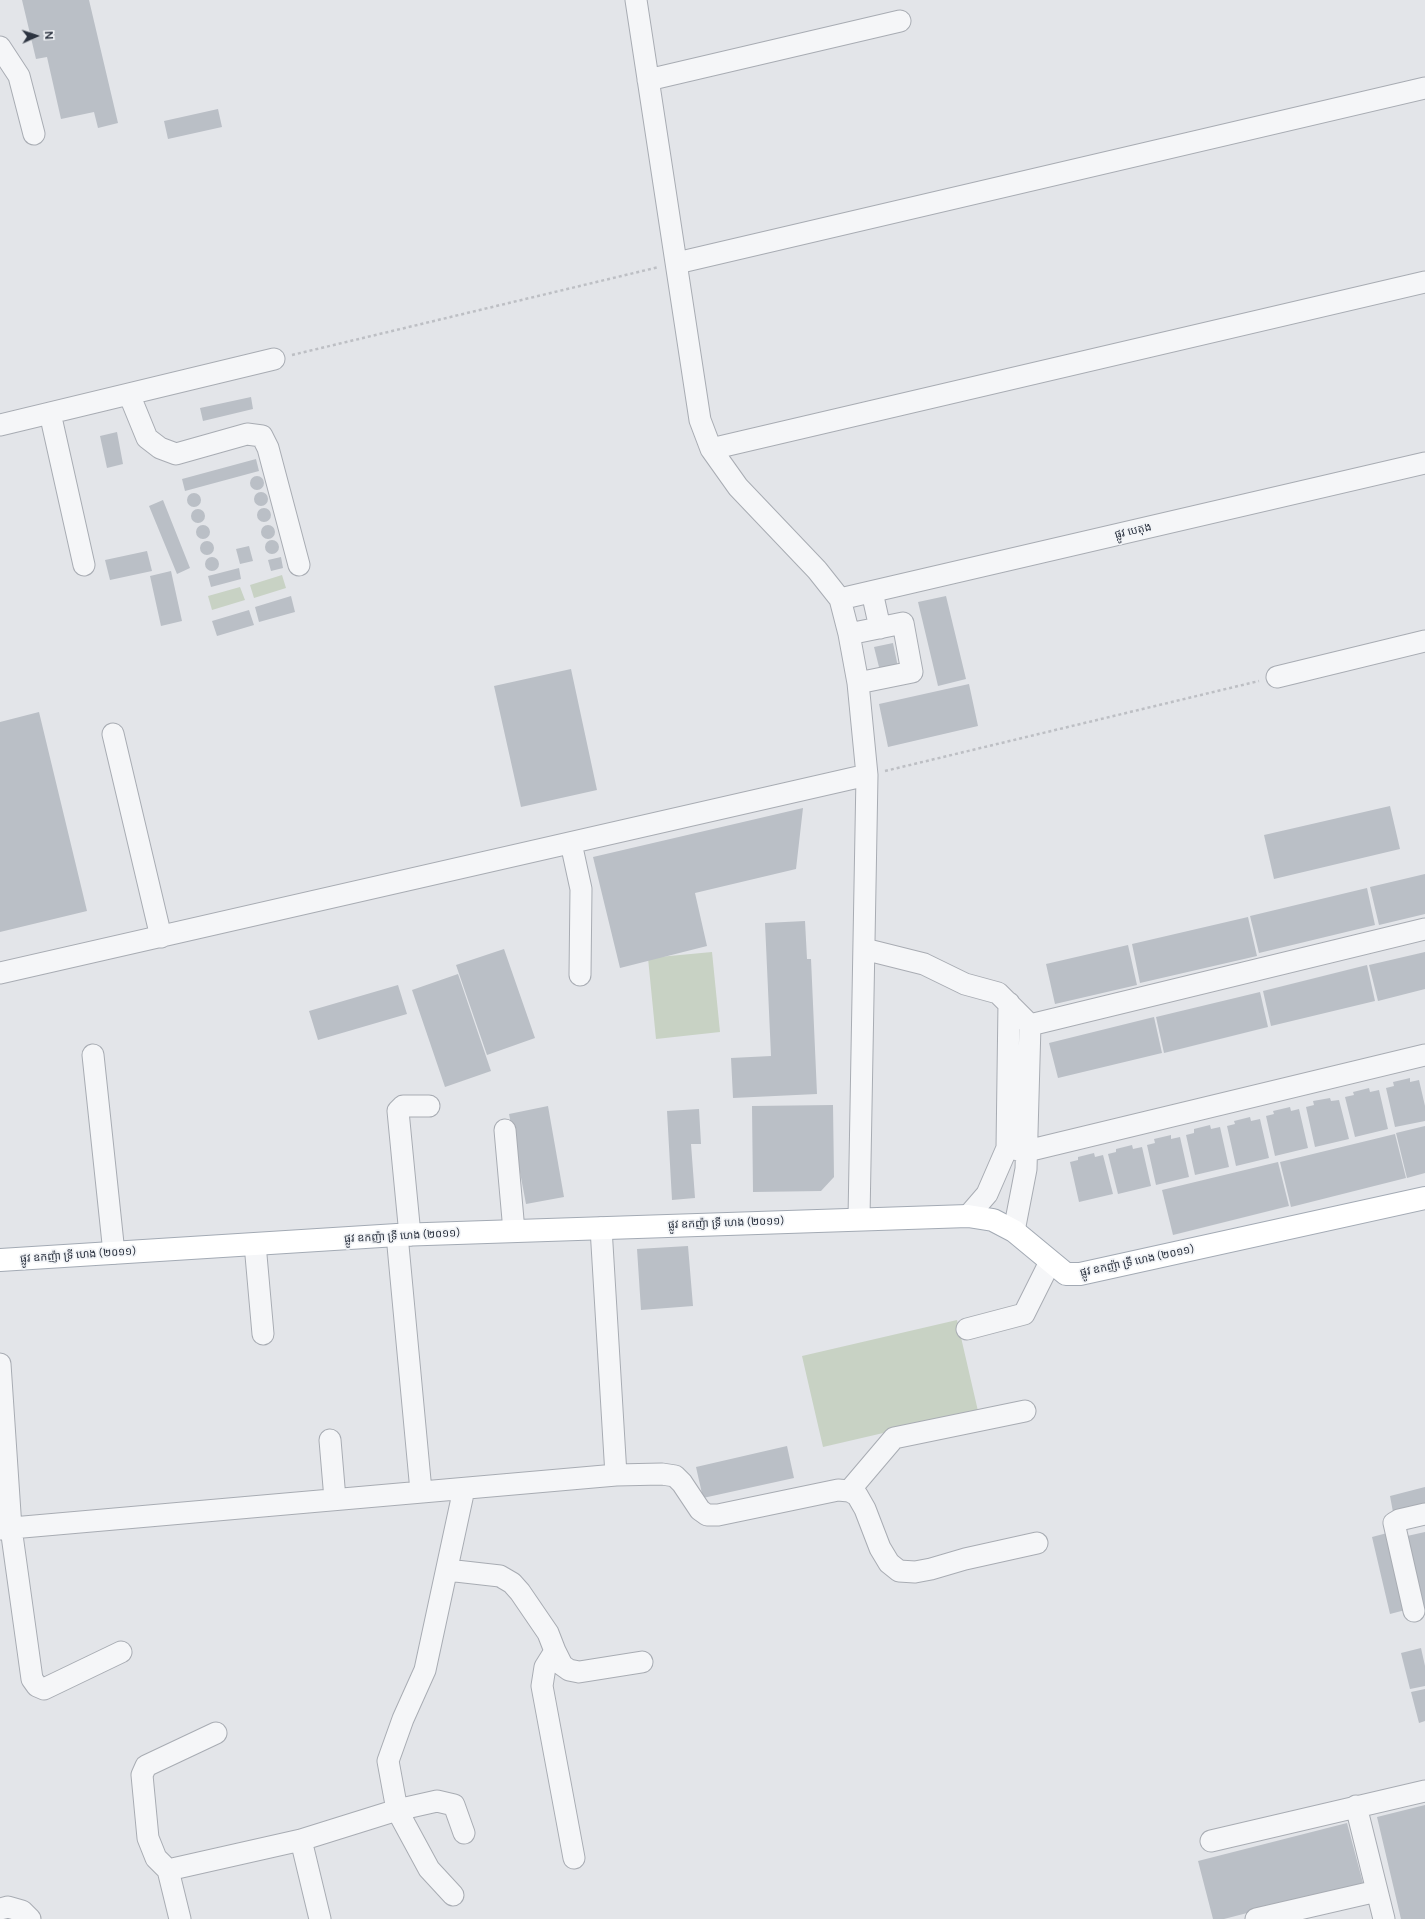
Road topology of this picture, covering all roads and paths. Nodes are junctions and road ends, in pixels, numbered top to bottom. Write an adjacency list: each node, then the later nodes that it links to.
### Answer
1 (636, 0): 4 (street)
2 (900, 21): 4 (street)
3 (0, 47): 6 (street)
4 (648, 80): 7 (street)
5 (1425, 88): 7 (street)
6 (34, 134)
7 (677, 263): 9 (path); 13 (street)
8 (1425, 282): 13 (street)
9 (274, 359): 10 (street)
10 (129, 394): 11 (street); 16 (street)
11 (50, 413): 12 (street); 15 (street)
12 (0, 425)
13 (711, 450): 18 (street)
14 (1425, 463): 17 (street, ផ្លូវ បេតុង)
15 (84, 565)
16 (299, 565)
17 (872, 592): 18 (street, ផ្លូវ បេតុង); 19 (street)
18 (840, 599): 20 (street)
19 (880, 628): 20 (street); 23 (street)
20 (849, 634): 23 (street)
21 (1425, 641): 22 (street)
22 (1277, 677): 25 (path)
23 (858, 683): 25 (street)
24 (113, 734): 28 (street)
25 (867, 775): 26 (street); 29 (street)
26 (571, 843): 28 (street); 31 (street)
27 (1425, 929): 33 (street)
28 (161, 936): 30 (street)
29 (864, 949): 32 (street); 41 (street)
30 (0, 973)
31 (580, 975)
32 (1009, 1003): 33 (street); 38 (street)
33 (1030, 1025): 38 (street)
34 (93, 1055): 47 (street)
35 (1425, 1055): 38 (street)
36 (428, 1106): 45 (street)
37 (505, 1130): 43 (street)
38 (1017, 1150): 40 (street); 44 (street)
39 (1425, 1198): 49 (main road, ផ្លូវ ឧកញ៉ា ទ្រី ហេង (២០១១))
40 (968, 1216): 41 (main road, ផ្លូវ ឧកញ៉ា ទ្រី ហេង (២០១១)); 44 (main road, ផ្លូវ ឧកញ៉ា ទ្រី ហេង (២០១១))
41 (859, 1218): 42 (main road, ផ្លូវ ឧកញ៉ា ទ្រី ហេង (២០១១))
42 (602, 1228): 43 (main road, ផ្លូវ ឧកញ៉ា ទ្រី ហេង (២០១១)); 55 (street)
43 (514, 1231): 45 (main road, ផ្លូវ ឧកញ៉ា ទ្រី ហេង (២០១១))
44 (1014, 1231): 49 (main road, ផ្លូវ ឧកញ៉ា ទ្រី ហេង (២០១១))
45 (404, 1235): 46 (main road, ផ្លូវ ឧកញ៉ា ទ្រី ហេង (២០១១)); 57 (street)
46 (255, 1244): 47 (main road, ផ្លូវ ឧកញ៉ា ទ្រី ហេង (២០១១)); 51 (street)
47 (114, 1253): 48 (main road, ផ្លូវ ឧកញ៉ា ទ្រី ហេង (២០១១))
48 (0, 1260)
49 (1050, 1262): 50 (street)
50 (967, 1329)
51 (263, 1334)
52 (0, 1364): 61 (street)
53 (1025, 1411): 58 (street)
54 (330, 1440): 59 (street)
55 (616, 1475): 56 (street); 58 (street)
56 (464, 1490): 57 (street); 63 (street)
57 (421, 1491): 59 (street)
58 (849, 1491): 62 (street)
59 (335, 1499): 61 (street)
60 (1425, 1514): 64 (street)
61 (6, 1528): 66 (street)
62 (1037, 1543)
63 (447, 1570): 65 (street); 71 (street)
64 (1414, 1611)
65 (555, 1651): 67 (street); 75 (street)
66 (121, 1652)
67 (642, 1662)
68 (216, 1733): 76 (street)
69 (1425, 1791): 70 (street)
70 (1356, 1806): 74 (street); 77 (street)
71 (397, 1810): 72 (street); 73 (street); 78 (street)
72 (464, 1834)
73 (301, 1840): 76 (street); 82 (street)
74 (1211, 1841)
75 (574, 1858)
76 (168, 1870): 81 (street)
77 (1377, 1891): 83 (street); 84 (street)
78 (453, 1895)
79 (0, 1909): 80 (street)
80 (30, 1919)
81 (180, 1919)
82 (320, 1919)
83 (1256, 1919)
84 (1384, 1919)

